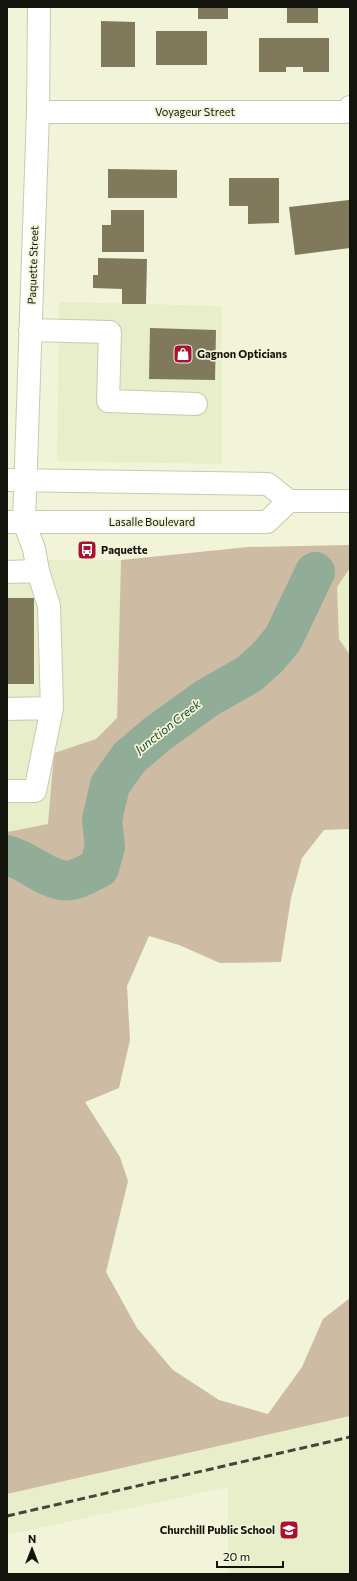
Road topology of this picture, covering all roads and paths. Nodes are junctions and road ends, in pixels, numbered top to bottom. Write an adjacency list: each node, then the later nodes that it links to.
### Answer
1 (39, 7): 3 (street, Paquette Street)
2 (350, 107): 3 (street, Voyageur Street)
3 (38, 112): 4 (street, Paquette Street)
4 (30, 330): 5 (street); 6 (street, Paquette Street)
5 (196, 404)
6 (16, 480): 8 (street); 9 (street, Paquette Street)
7 (350, 500): 8 (street)
8 (289, 501): 9 (street, Lasalle Boulevard)
9 (16, 522): 10 (street)
10 (38, 571): 11 (street); 12 (street)
11 (7, 572)
12 (52, 708): 13 (street); 14 (street)
13 (7, 709)
14 (7, 792)

